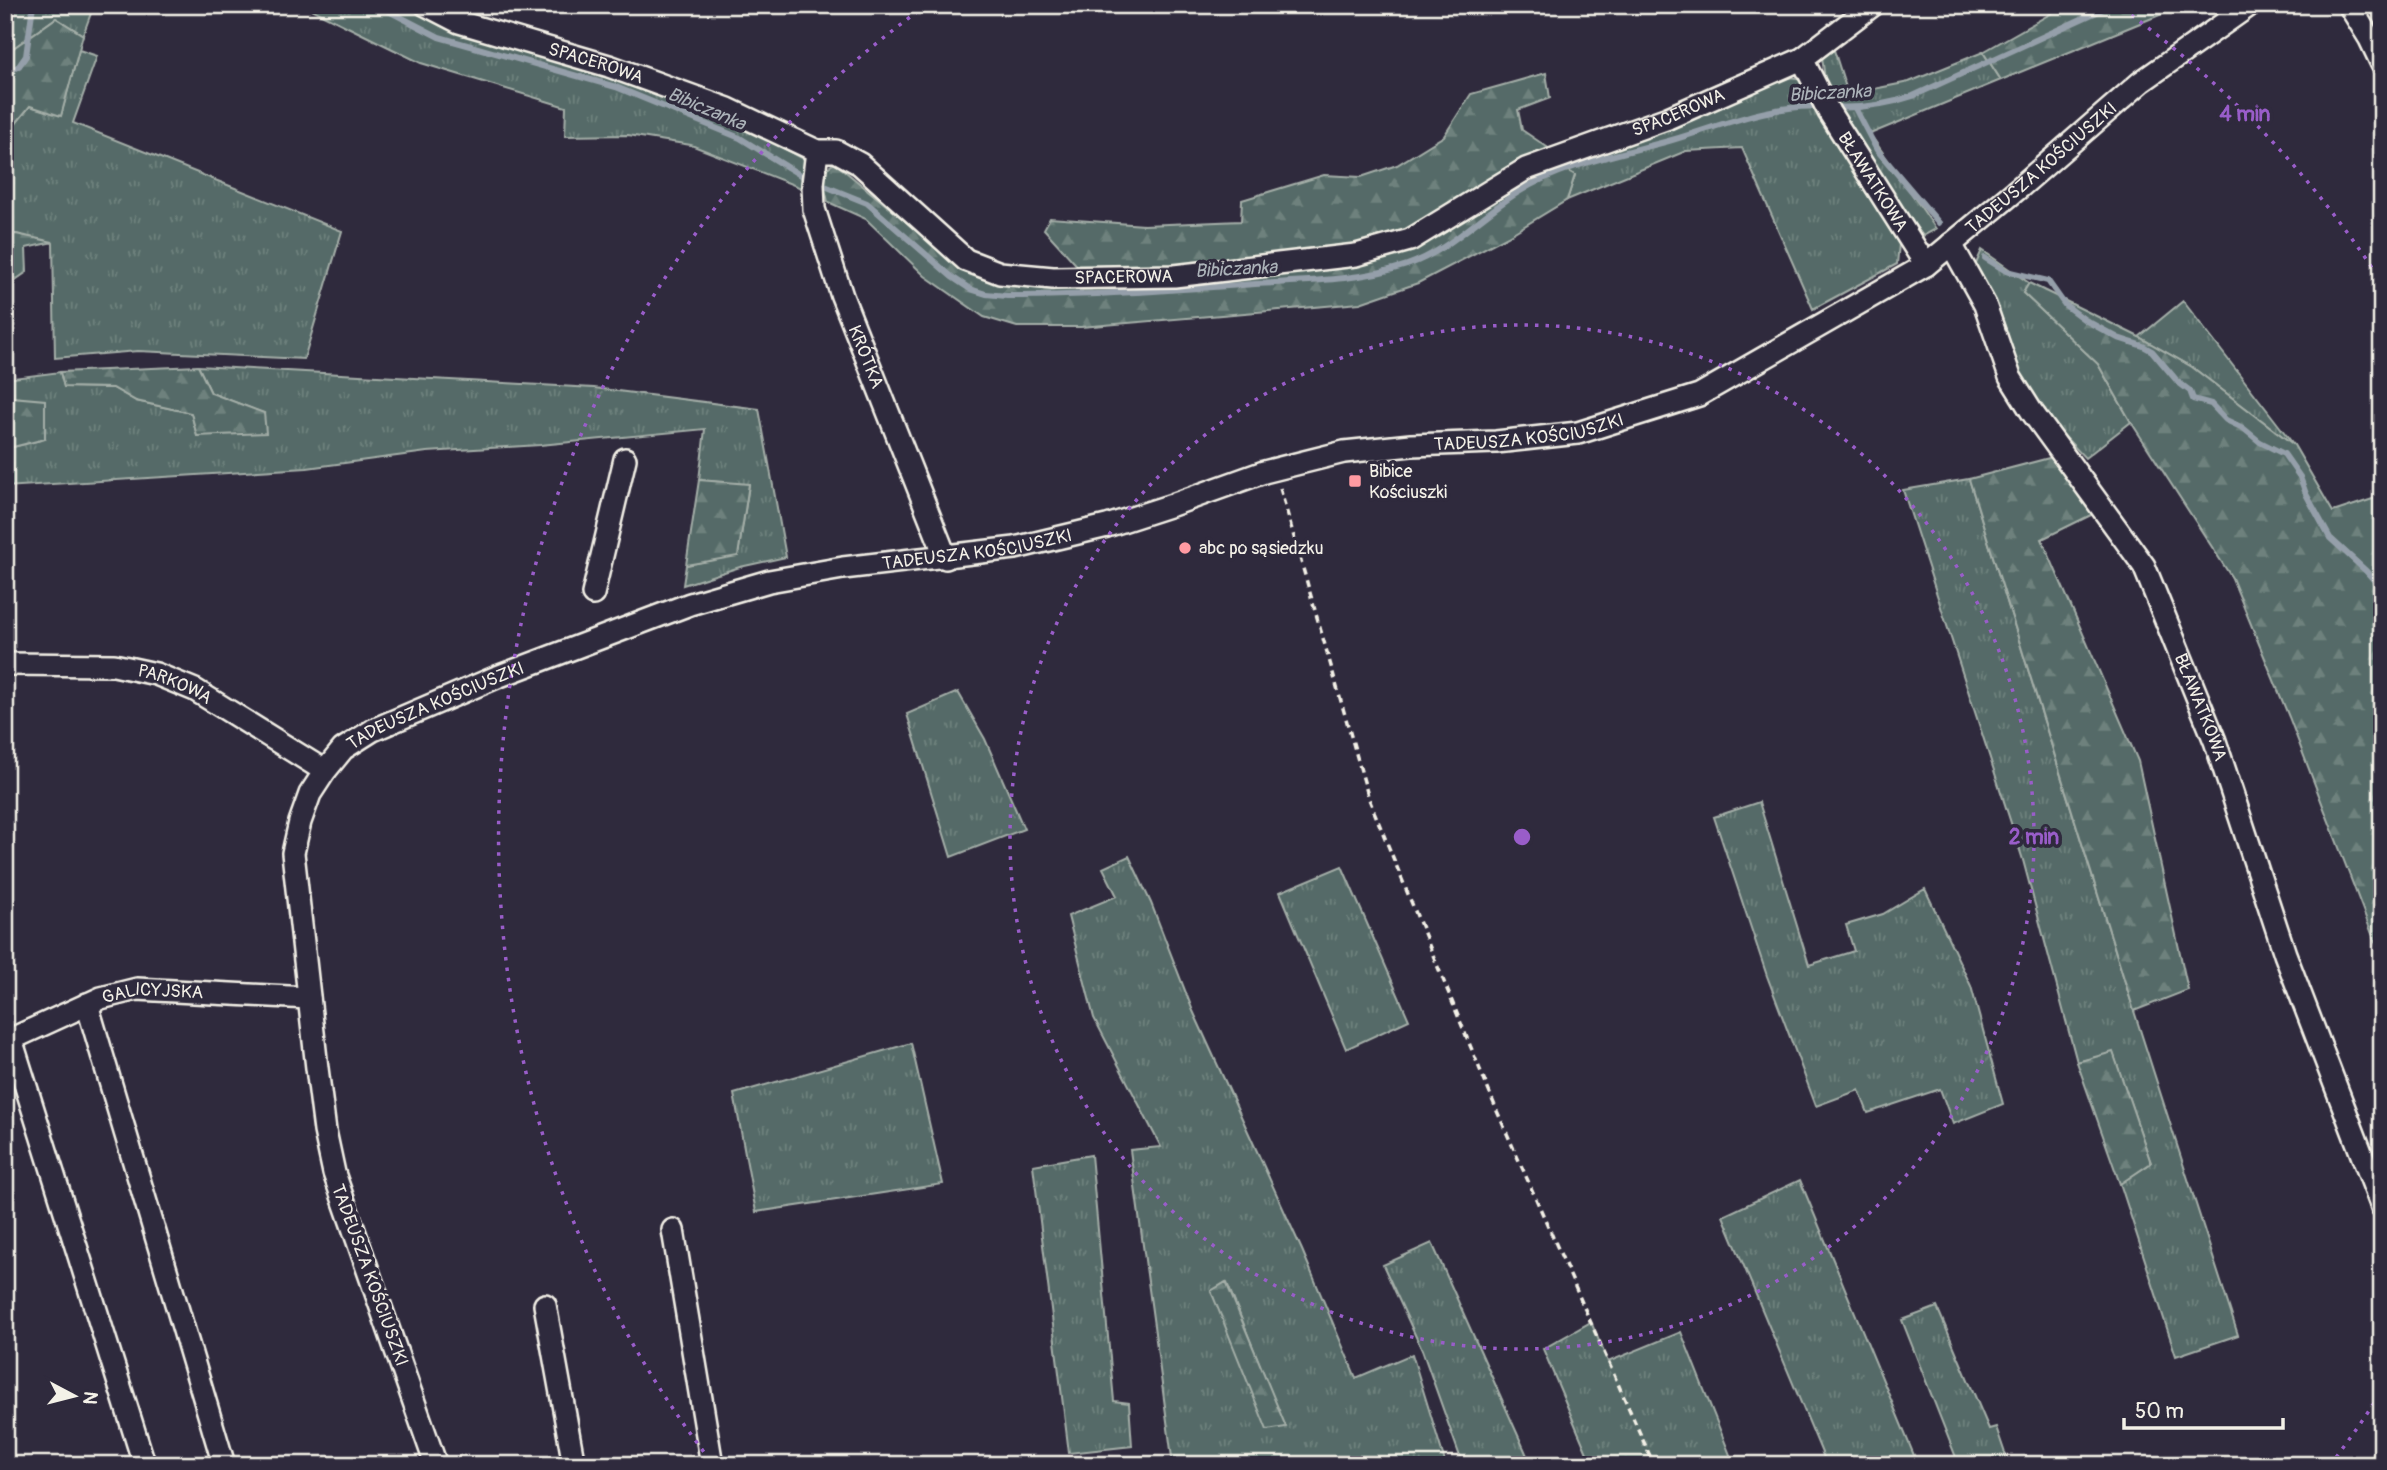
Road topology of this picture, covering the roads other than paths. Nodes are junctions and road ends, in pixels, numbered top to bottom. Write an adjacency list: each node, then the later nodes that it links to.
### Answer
1 (426, 5): 7 (street, SPACEROWA)
2 (1873, 5): 5 (street, SPACEROWA)
3 (2250, 5): 8 (street, TADEUSZA KOŚCIUSZKI)
4 (2348, 5): 6 (street)
5 (1802, 59): 7 (street, SPACEROWA); 9 (street, BŁAWATKOWA)
6 (2382, 64)
7 (817, 151): 11 (street, KRÓTKA)
8 (1951, 244): 9 (street, TADEUSZA KOŚCIUSZKI); 18 (street, BŁAWATKOWA)
9 (1926, 265): 11 (street, TADEUSZA KOŚCIUSZKI)
10 (625, 459): 12 (street)
11 (946, 558): 14 (street, TADEUSZA KOŚCIUSZKI)
12 (593, 594)
13 (5, 664): 14 (street, PARKOWA)
14 (325, 771): 15 (street, TADEUSZA KOŚCIUSZKI)
15 (309, 999): 16 (street, GALICYJSKA); 23 (street, TADEUSZA KOŚCIUSZKI)
16 (87, 1004): 17 (street, GALICYJSKA); 22 (street)
17 (8, 1040): 21 (street)
18 (2382, 1207)
19 (673, 1230): 25 (street)
20 (545, 1305): 24 (street)
21 (143, 1460)
22 (224, 1465)
23 (436, 1465)
24 (574, 1465)
25 (712, 1465)

